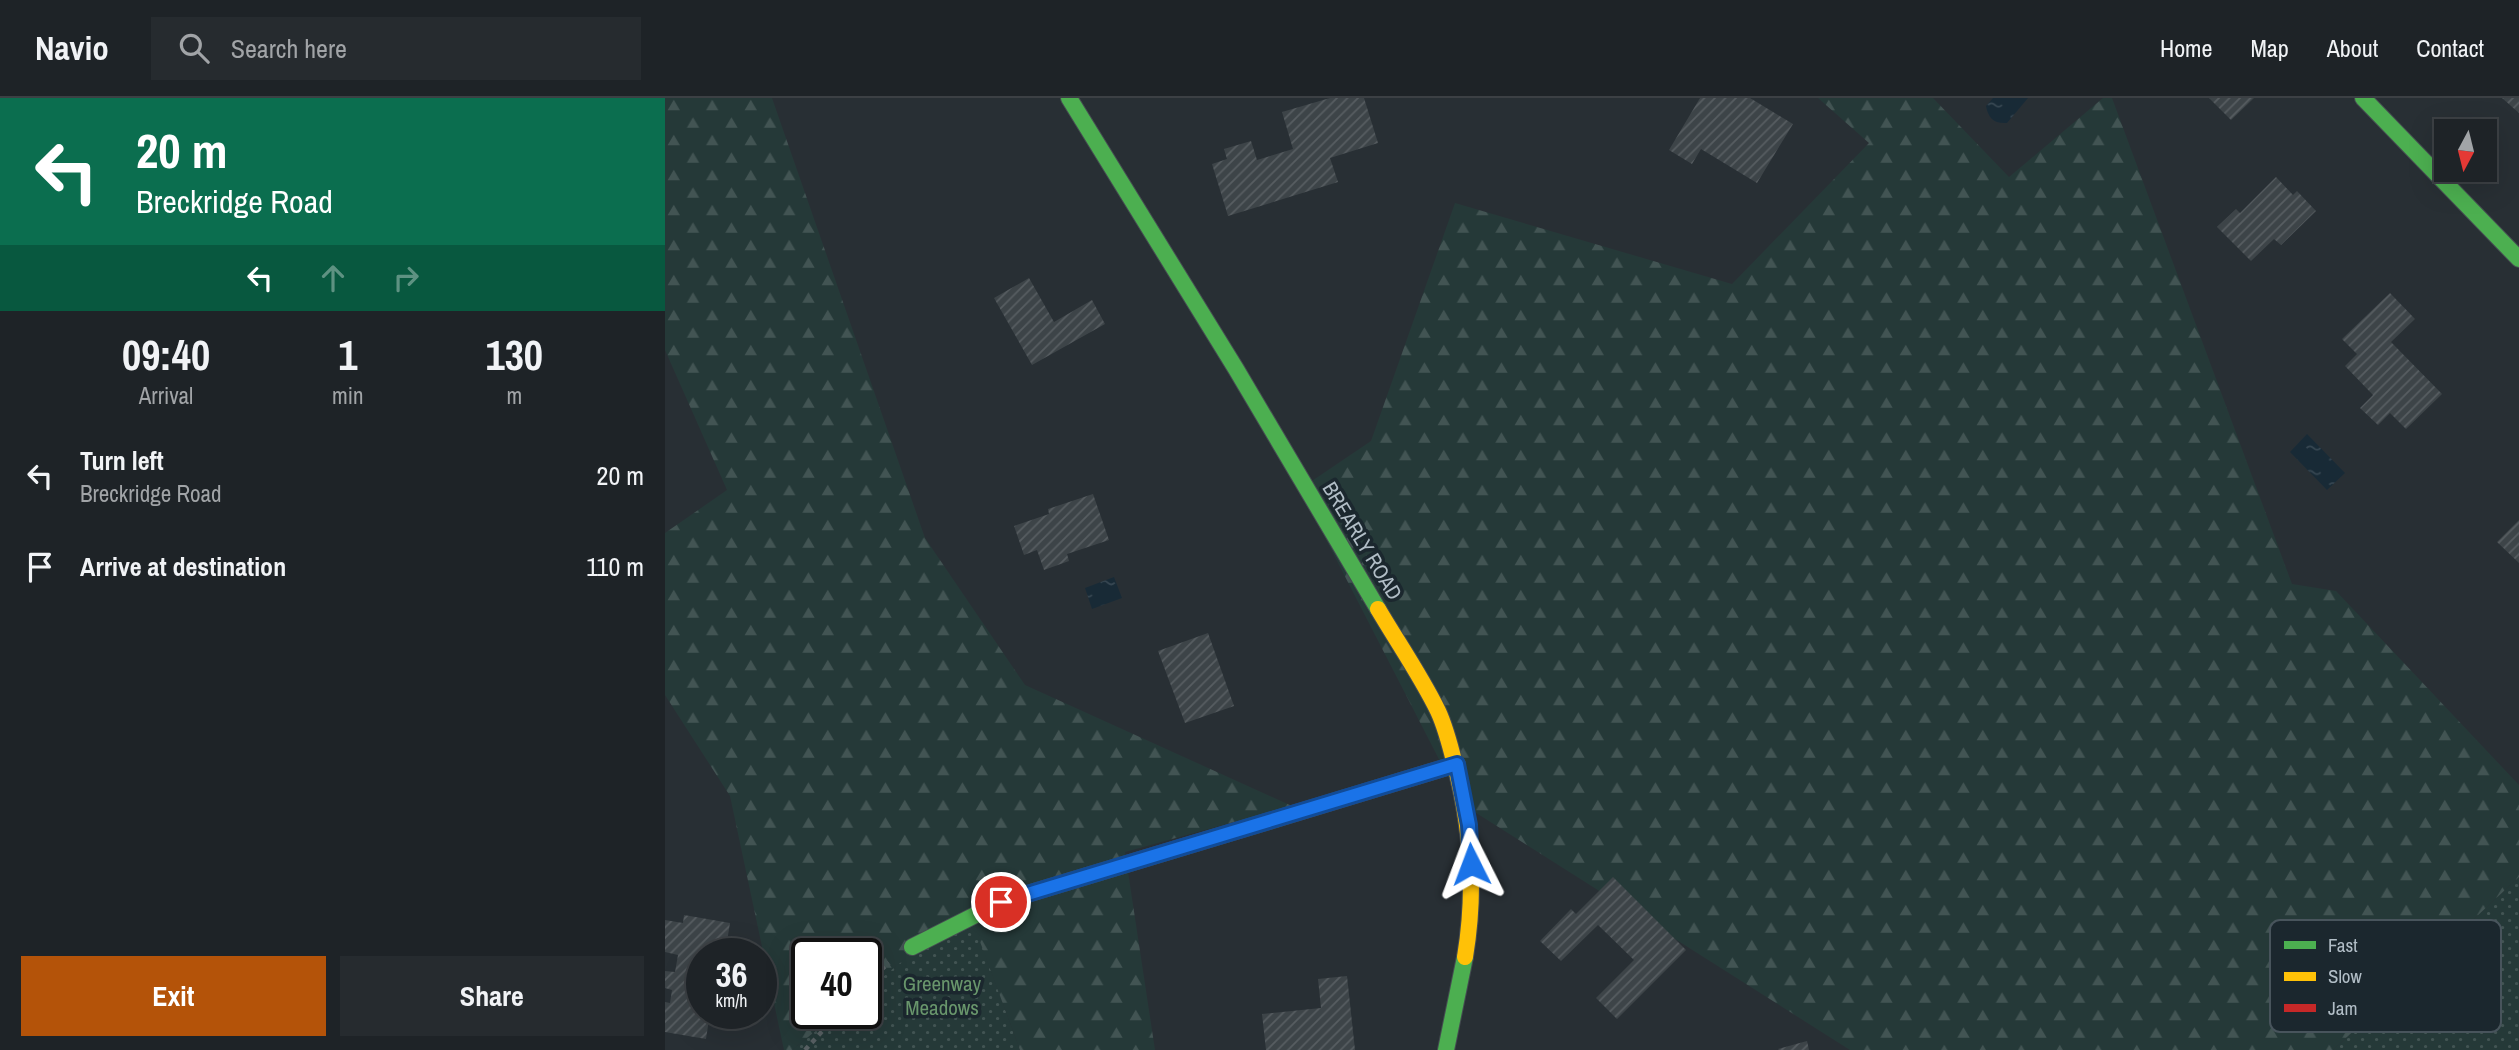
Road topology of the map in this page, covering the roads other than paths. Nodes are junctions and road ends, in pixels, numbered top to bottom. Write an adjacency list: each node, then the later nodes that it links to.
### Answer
1 (1069, 98): 4 (street, BREARLY ROAD)
2 (2363, 98): 3 (street)
3 (2519, 259)
4 (1457, 764): 5 (street); 6 (street, BREARLY ROAD)
5 (912, 947)
6 (1446, 1050)

